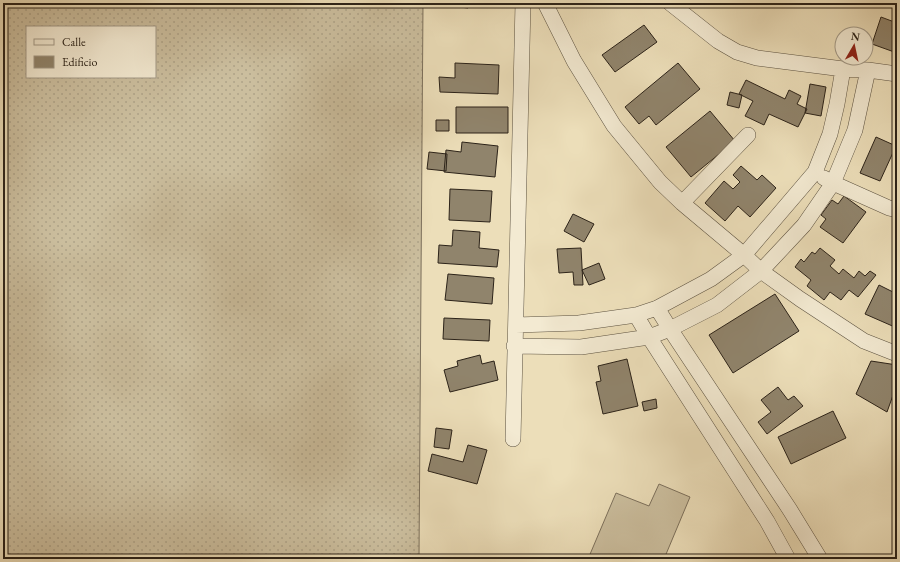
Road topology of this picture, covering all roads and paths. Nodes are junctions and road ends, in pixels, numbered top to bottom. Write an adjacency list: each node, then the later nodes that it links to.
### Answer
1 (523, 3): 16 (street)
2 (545, 3): 10 (street)
3 (670, 3): 4 (street)
4 (843, 69): 5 (street); 8 (street)
5 (868, 70): 6 (street); 9 (street)
6 (897, 74)
7 (748, 135): 10 (street)
8 (815, 172): 9 (street); 12 (street)
9 (833, 183): 11 (street); 13 (street)
10 (682, 203): 12 (street)
11 (897, 210)
12 (744, 255): 13 (street); 14 (street)
13 (761, 271): 17 (street); 20 (street)
14 (657, 308): 15 (street); 17 (street)
15 (636, 315): 16 (street); 18 (street)
16 (516, 324): 19 (street)
17 (670, 330): 18 (street); 22 (street)
18 (649, 337): 19 (street); 23 (street)
19 (514, 346): 21 (street)
20 (897, 354)
21 (513, 439)
22 (748, 447): 23 (street); 25 (street)
23 (728, 459): 24 (street)
24 (788, 559)
25 (820, 559)

